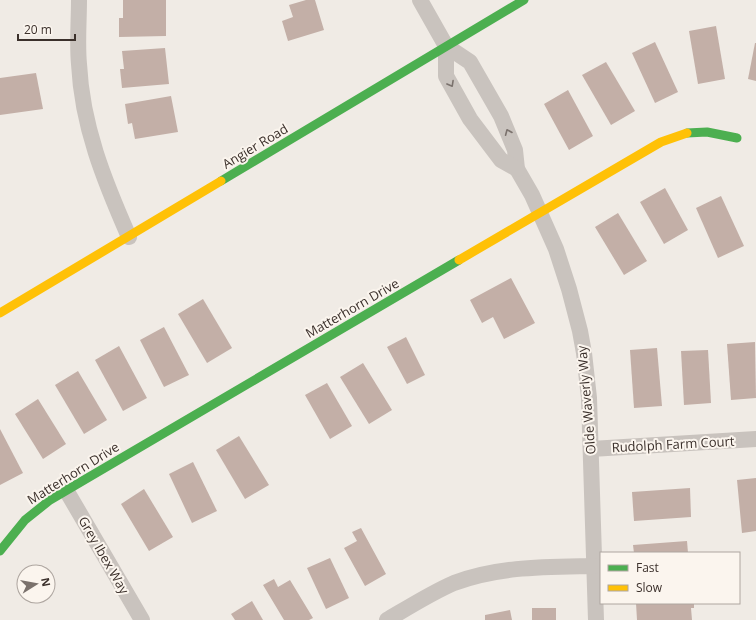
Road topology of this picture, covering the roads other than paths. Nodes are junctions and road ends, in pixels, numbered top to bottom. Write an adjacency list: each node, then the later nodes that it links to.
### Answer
1 (79, 0): 8 (street)
2 (420, 0): 4 (street)
3 (524, 0): 4 (street, Angier Road)
4 (446, 46): 6 (street, Olde Waverly Way, one-way to 4); 6 (street, one-way to 6); 8 (street, Angier Road)
5 (737, 138): 7 (street, Matterhorn Drive)
6 (517, 169): 7 (street, Olde Waverly Way)
7 (540, 212): 11 (street, Olde Waverly Way); 12 (street, Matterhorn Drive)
8 (129, 237): 9 (street, Angier Road)
9 (0, 313)
10 (756, 439): 11 (street, Rudolph Farm Court)
11 (591, 449): 14 (street, Olde Waverly Way)
12 (66, 490): 13 (street, Matterhorn Drive); 15 (street, Grey Ibex Way)
13 (0, 551)
14 (594, 566): 16 (street); 17 (street, Olde Waverly Way)
15 (142, 620)
16 (387, 620)
17 (596, 620)

